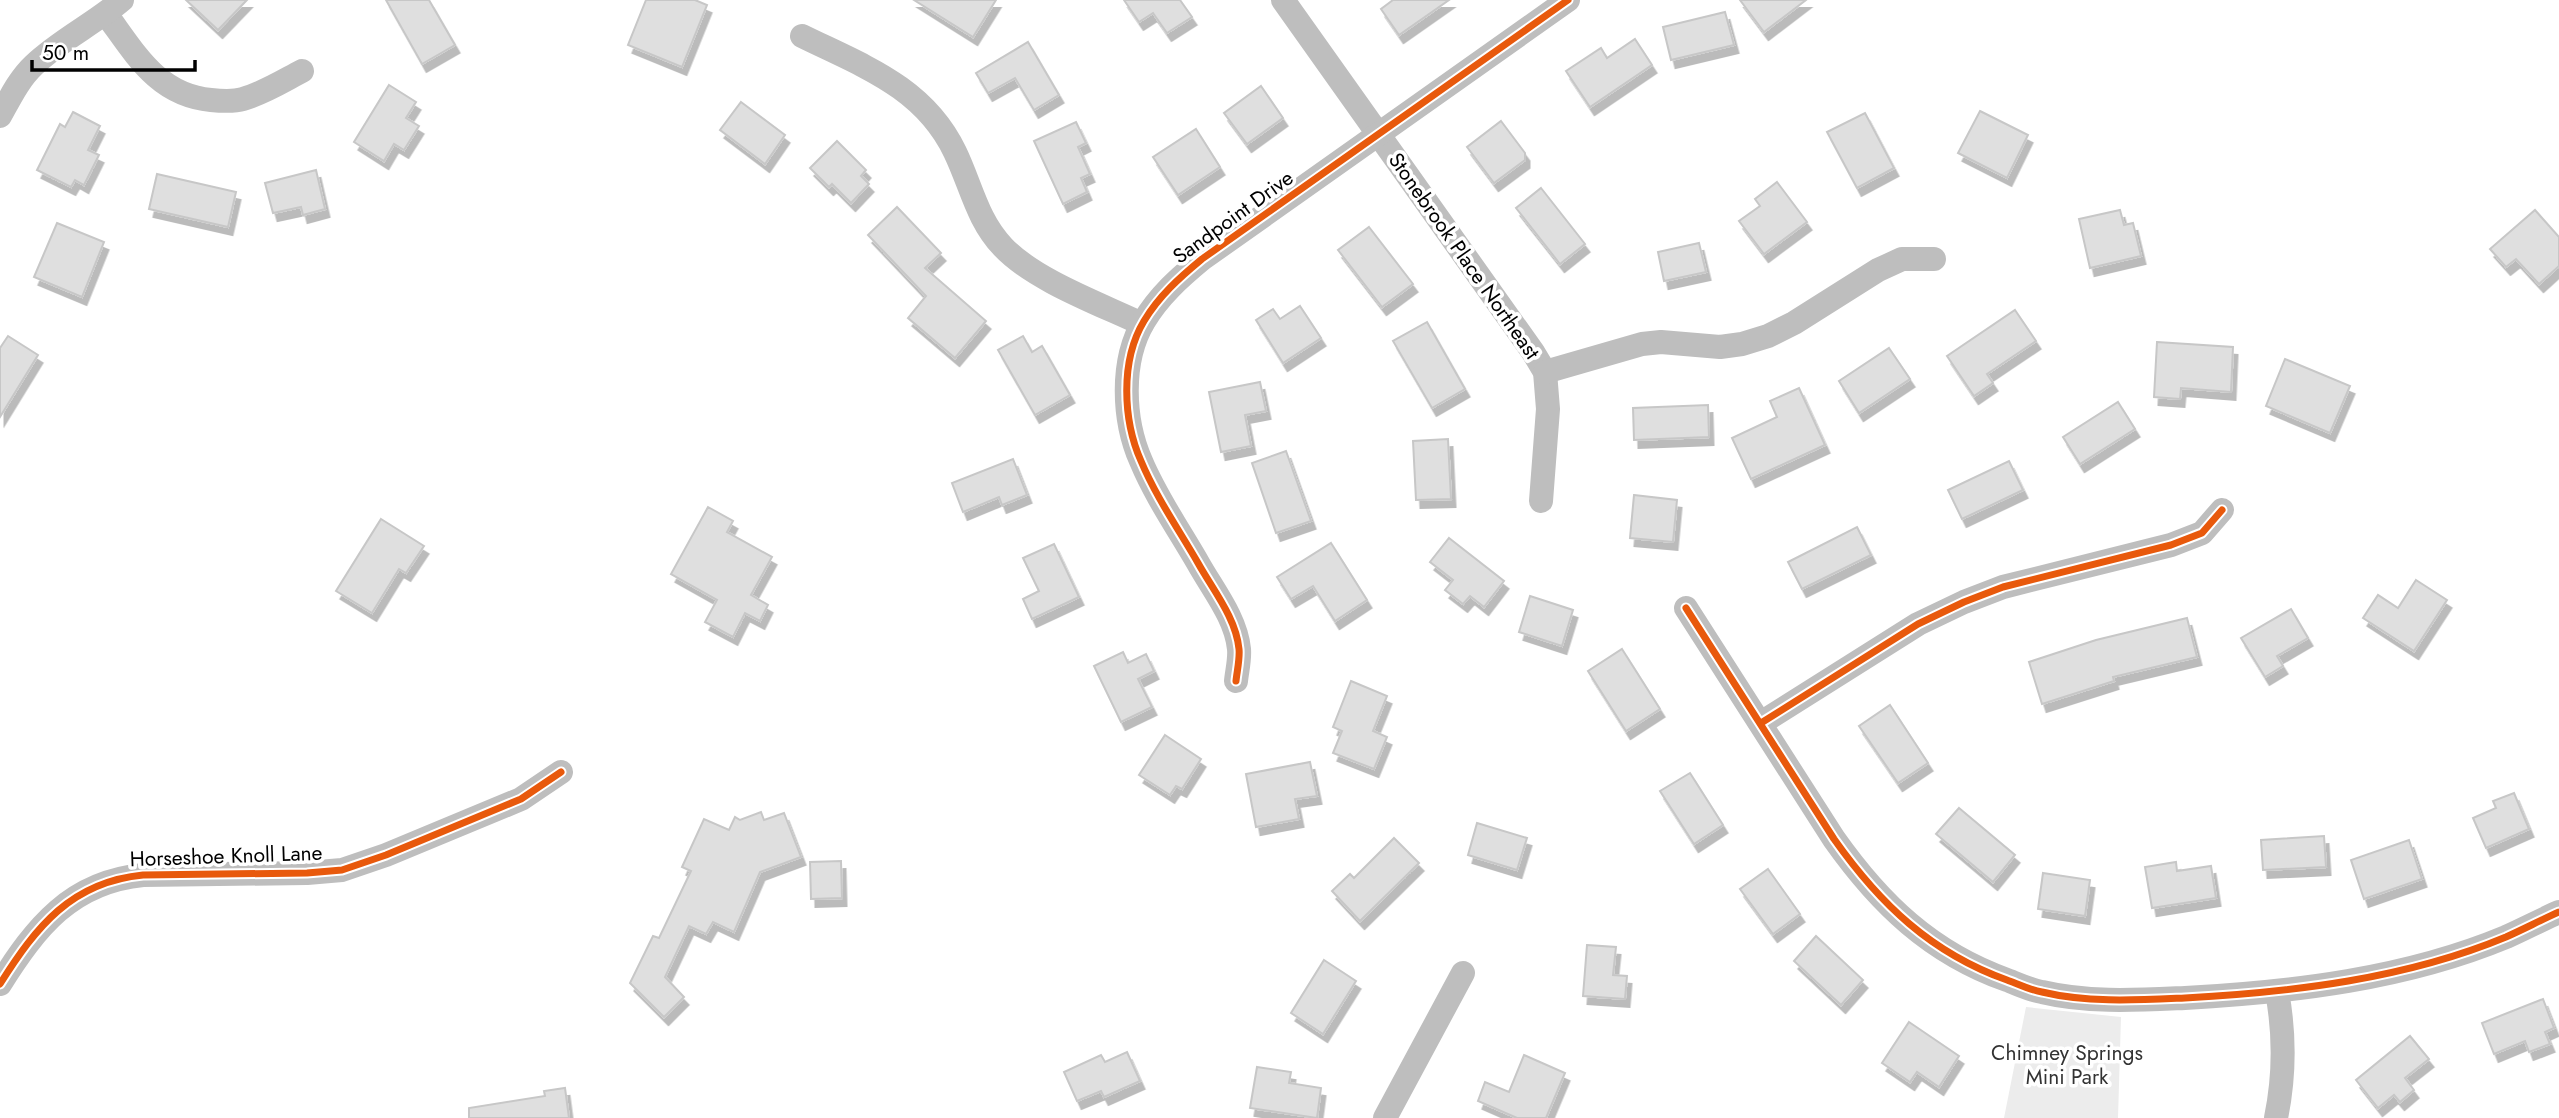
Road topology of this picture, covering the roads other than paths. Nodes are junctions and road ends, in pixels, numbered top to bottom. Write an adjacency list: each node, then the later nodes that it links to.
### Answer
1 (1283, 0): 7 (street, Stonebrook Place Northeast)
2 (1567, 0): 7 (street, Sandpoint Drive)
3 (114, 7): 5 (street); 6 (street)
4 (802, 36): 9 (street)
5 (302, 71)
6 (0, 116)
7 (1378, 134): 9 (street, Sandpoint Drive); 10 (street, Stonebrook Place Northeast)
8 (1934, 259): 10 (street)
9 (1142, 324): 14 (street, Sandpoint Drive)
10 (1545, 372): 11 (street, Stonebrook Place Northeast)
11 (1541, 500)
12 (2222, 510): 15 (street)
13 (1686, 608): 15 (street)
14 (1236, 681)
15 (1760, 723): 20 (street)
16 (561, 772): 19 (street, Horseshoe Knoll Lane)
17 (2559, 912): 20 (street)
18 (1463, 973): 21 (street)
19 (0, 984)
20 (2277, 992): 22 (street)
21 (1385, 1118)
22 (2276, 1118)

